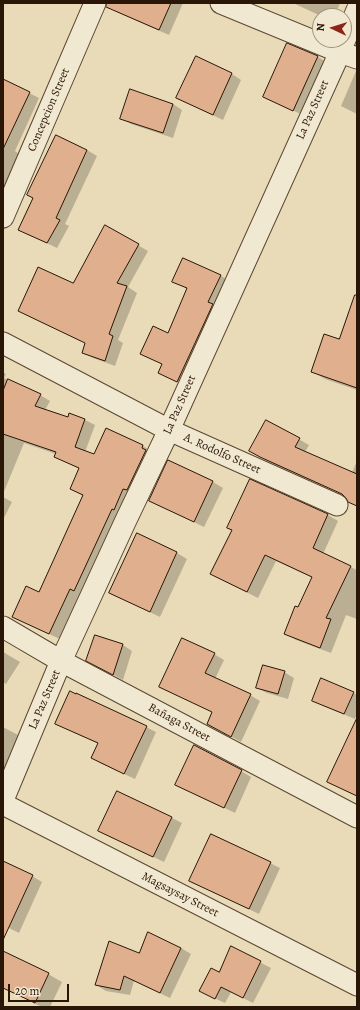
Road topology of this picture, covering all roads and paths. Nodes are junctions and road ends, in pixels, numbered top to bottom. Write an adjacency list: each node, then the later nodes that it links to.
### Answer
1 (95, 3): 5 (street, Concepcion Street)
2 (221, 3): 4 (street)
3 (357, 10): 4 (street, La Paz Street)
4 (348, 55): 7 (street, La Paz Street)
5 (3, 217)
6 (3, 343): 7 (street, A. Rodolfo Street)
7 (169, 430): 8 (street, A. Rodolfo Street); 10 (street, La Paz Street)
8 (337, 505)
9 (3, 627): 10 (street, Bañaga Street)
10 (61, 661): 11 (street, La Paz Street); 13 (street, Bañaga Street)
11 (3, 800)
12 (3, 804): 14 (street, Magsaysay Street)
13 (357, 817)
14 (357, 985)

